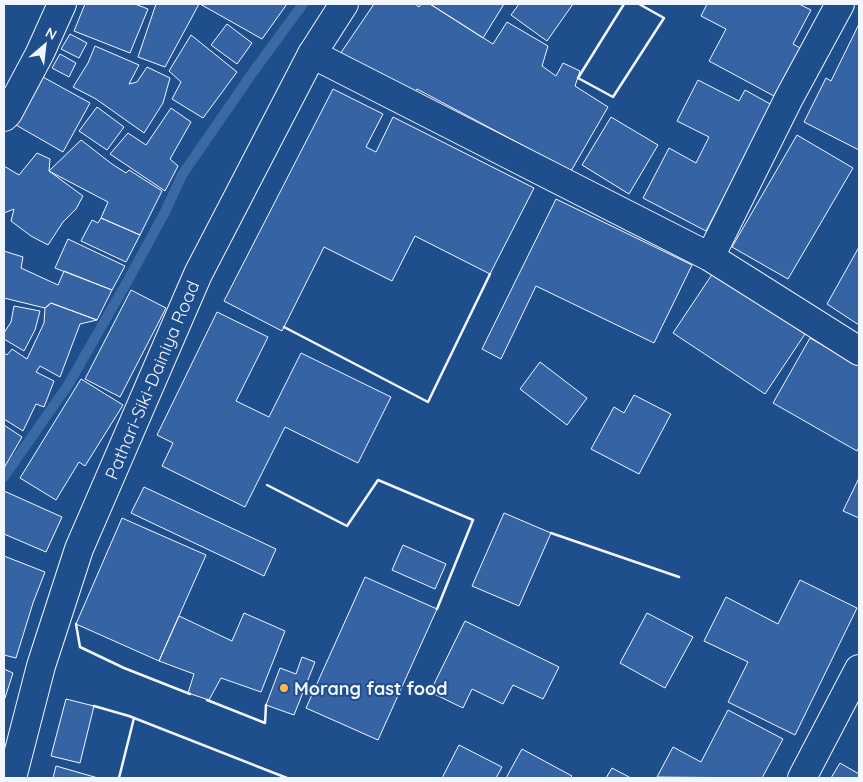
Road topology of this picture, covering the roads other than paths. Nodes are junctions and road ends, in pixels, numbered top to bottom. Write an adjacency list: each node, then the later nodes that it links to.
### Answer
1 (62, 4): 5 (street)
2 (344, 4): 4 (street, Pathari-Siki-Dainiya Road)
3 (840, 4): 6 (street)
4 (312, 54): 6 (street); 9 (street, Pathari-Siki-Dainiya Road)
5 (4, 117)
6 (710, 257): 7 (street)
7 (859, 351)
8 (859, 669): 10 (street)
9 (12, 778)
10 (802, 778)

